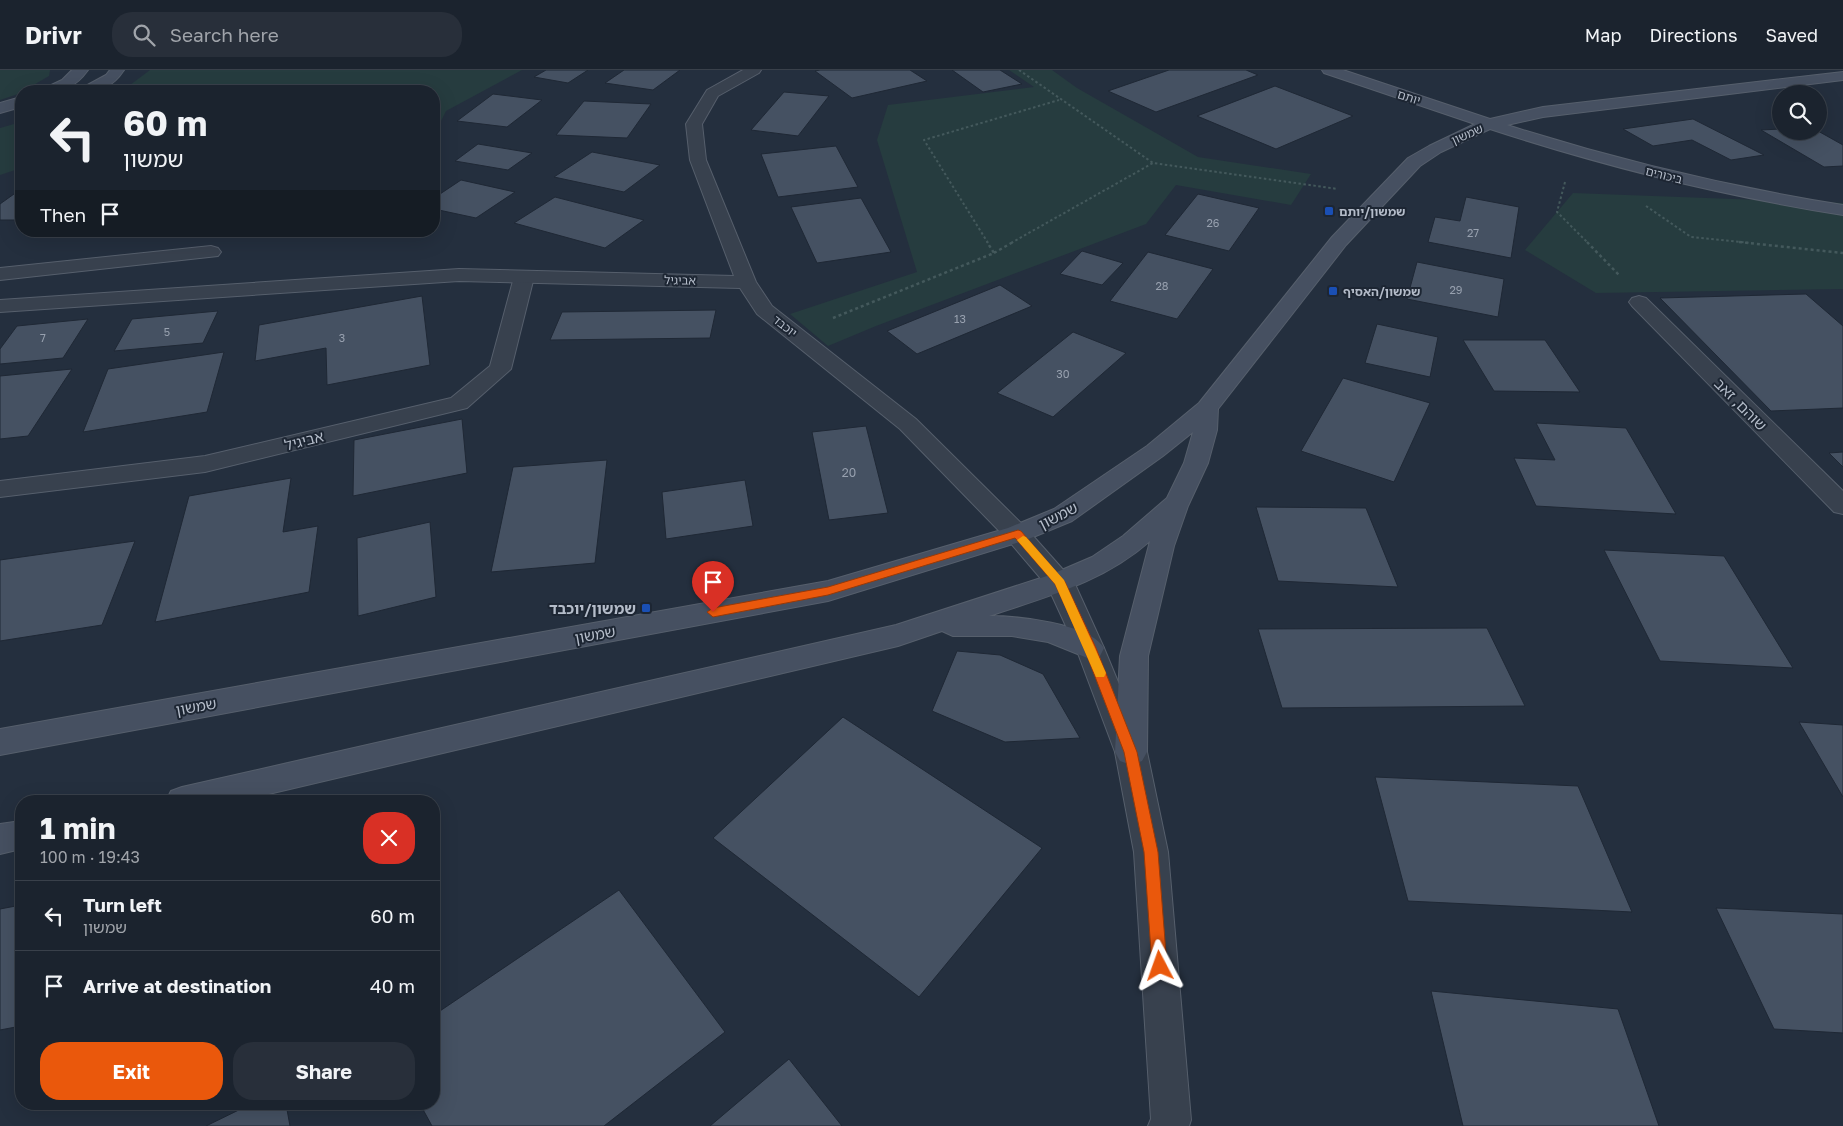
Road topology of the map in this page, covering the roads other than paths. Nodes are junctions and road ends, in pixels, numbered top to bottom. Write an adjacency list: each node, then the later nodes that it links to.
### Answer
1 (81, 70): 6 (street)
2 (117, 70): 7 (street)
3 (754, 70): 22 (street, יוכבד)
4 (1330, 70): 8 (street, יותם)
5 (1843, 76): 11 (street, שמשון)
6 (63, 85)
7 (98, 85)
8 (1421, 101): 11 (street); 14 (street, יותם); 15 (street)
9 (15, 104): 10 (street)
10 (0, 108)
11 (1542, 112): 14 (street, שמשון); 16 (street)
12 (15, 117): 13 (street)
13 (0, 121)
14 (1488, 124): 15 (street, שמשון); 16 (street, ביכורים)
15 (1446, 130): 17 (street, שמשון)
16 (1544, 142): 17 (street); 18 (street, ביכורים)
17 (1414, 162): 25 (street, שמשון)
18 (1843, 210)
19 (211, 252): 20 (street)
20 (0, 274)
21 (524, 277): 22 (street, אביגיל); 24 (street, אביגיל); 26 (street, אביגיל)
22 (746, 282): 29 (street, יוכבד)
23 (1639, 302): 28 (street, שוהם, זאב)
24 (0, 306)
25 (1207, 408): 27 (street); 29 (street, שמשון)
26 (0, 489)
27 (1177, 503): 30 (street); 34 (street)
28 (1843, 506)
29 (1018, 534): 30 (street, יוכבד); 33 (street, שמשון)
30 (1060, 582): 31 (street); 32 (street, יוכבד)
31 (898, 636): 32 (street); 35 (street)
32 (1090, 648): 34 (street, יוכבד)
33 (0, 742)
34 (1131, 752): 38 (street, יוכבד)
35 (208, 795)
36 (15, 836): 37 (street)
37 (0, 839)
38 (1168, 1126)

